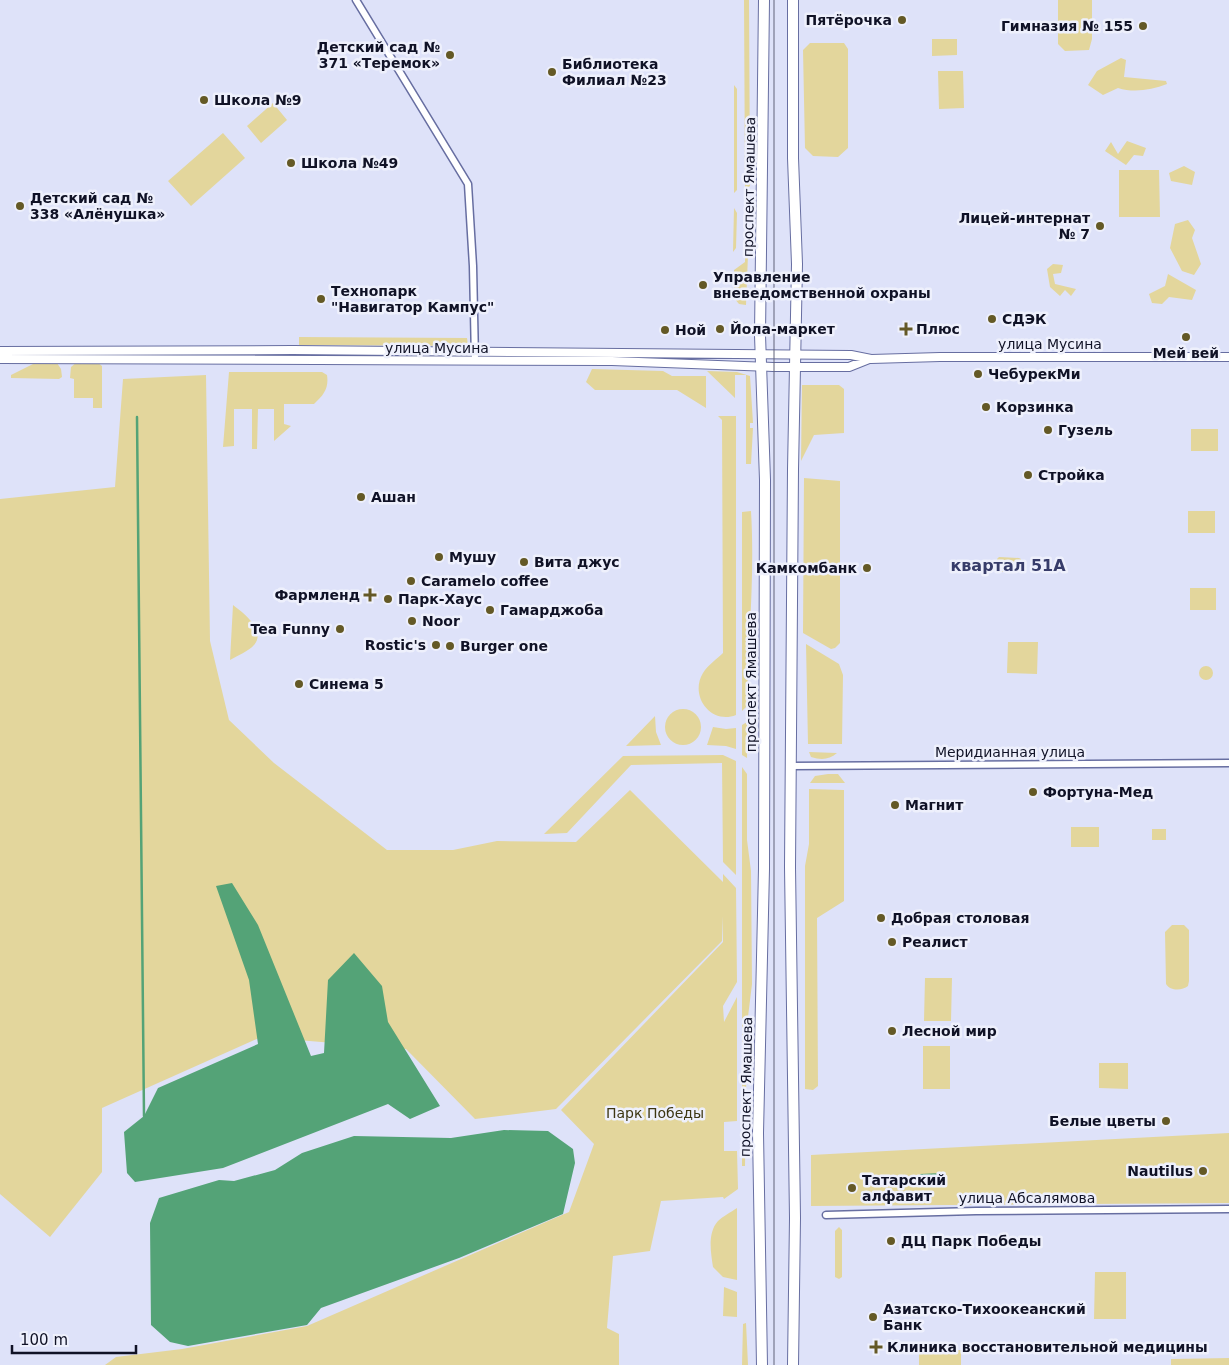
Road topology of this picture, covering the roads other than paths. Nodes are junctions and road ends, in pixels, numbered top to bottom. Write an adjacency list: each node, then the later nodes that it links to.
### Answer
1 (356, 0): 7 (street)
2 (764, 0): 5 (main road, проспект Ямашева)
3 (793, 0): 6 (main road)
4 (0, 351): 7 (street, улица Мусина)
5 (762, 354): 6 (street, улица Мусина); 7 (street, улица Мусина); 11 (main road, проспект Ямашева)
6 (795, 355): 10 (street, улица Мусина); 12 (main road)
7 (474, 356): 9 (street, улица Мусина); 11 (street, улица Мусина)
8 (1229, 357): 10 (street, улица Мусина)
9 (0, 359)
10 (871, 359): 12 (street, улица Мусина)
11 (762, 366): 12 (street, улица Мусина); 17 (main road, проспект Ямашева)
12 (794, 367): 14 (main road)
13 (1229, 763): 14 (street, Меридианная улица)
14 (791, 766): 18 (main road)
15 (1229, 1209): 16 (street, улица Абсалямова)
16 (826, 1215)
17 (762, 1365)
18 (793, 1365)

